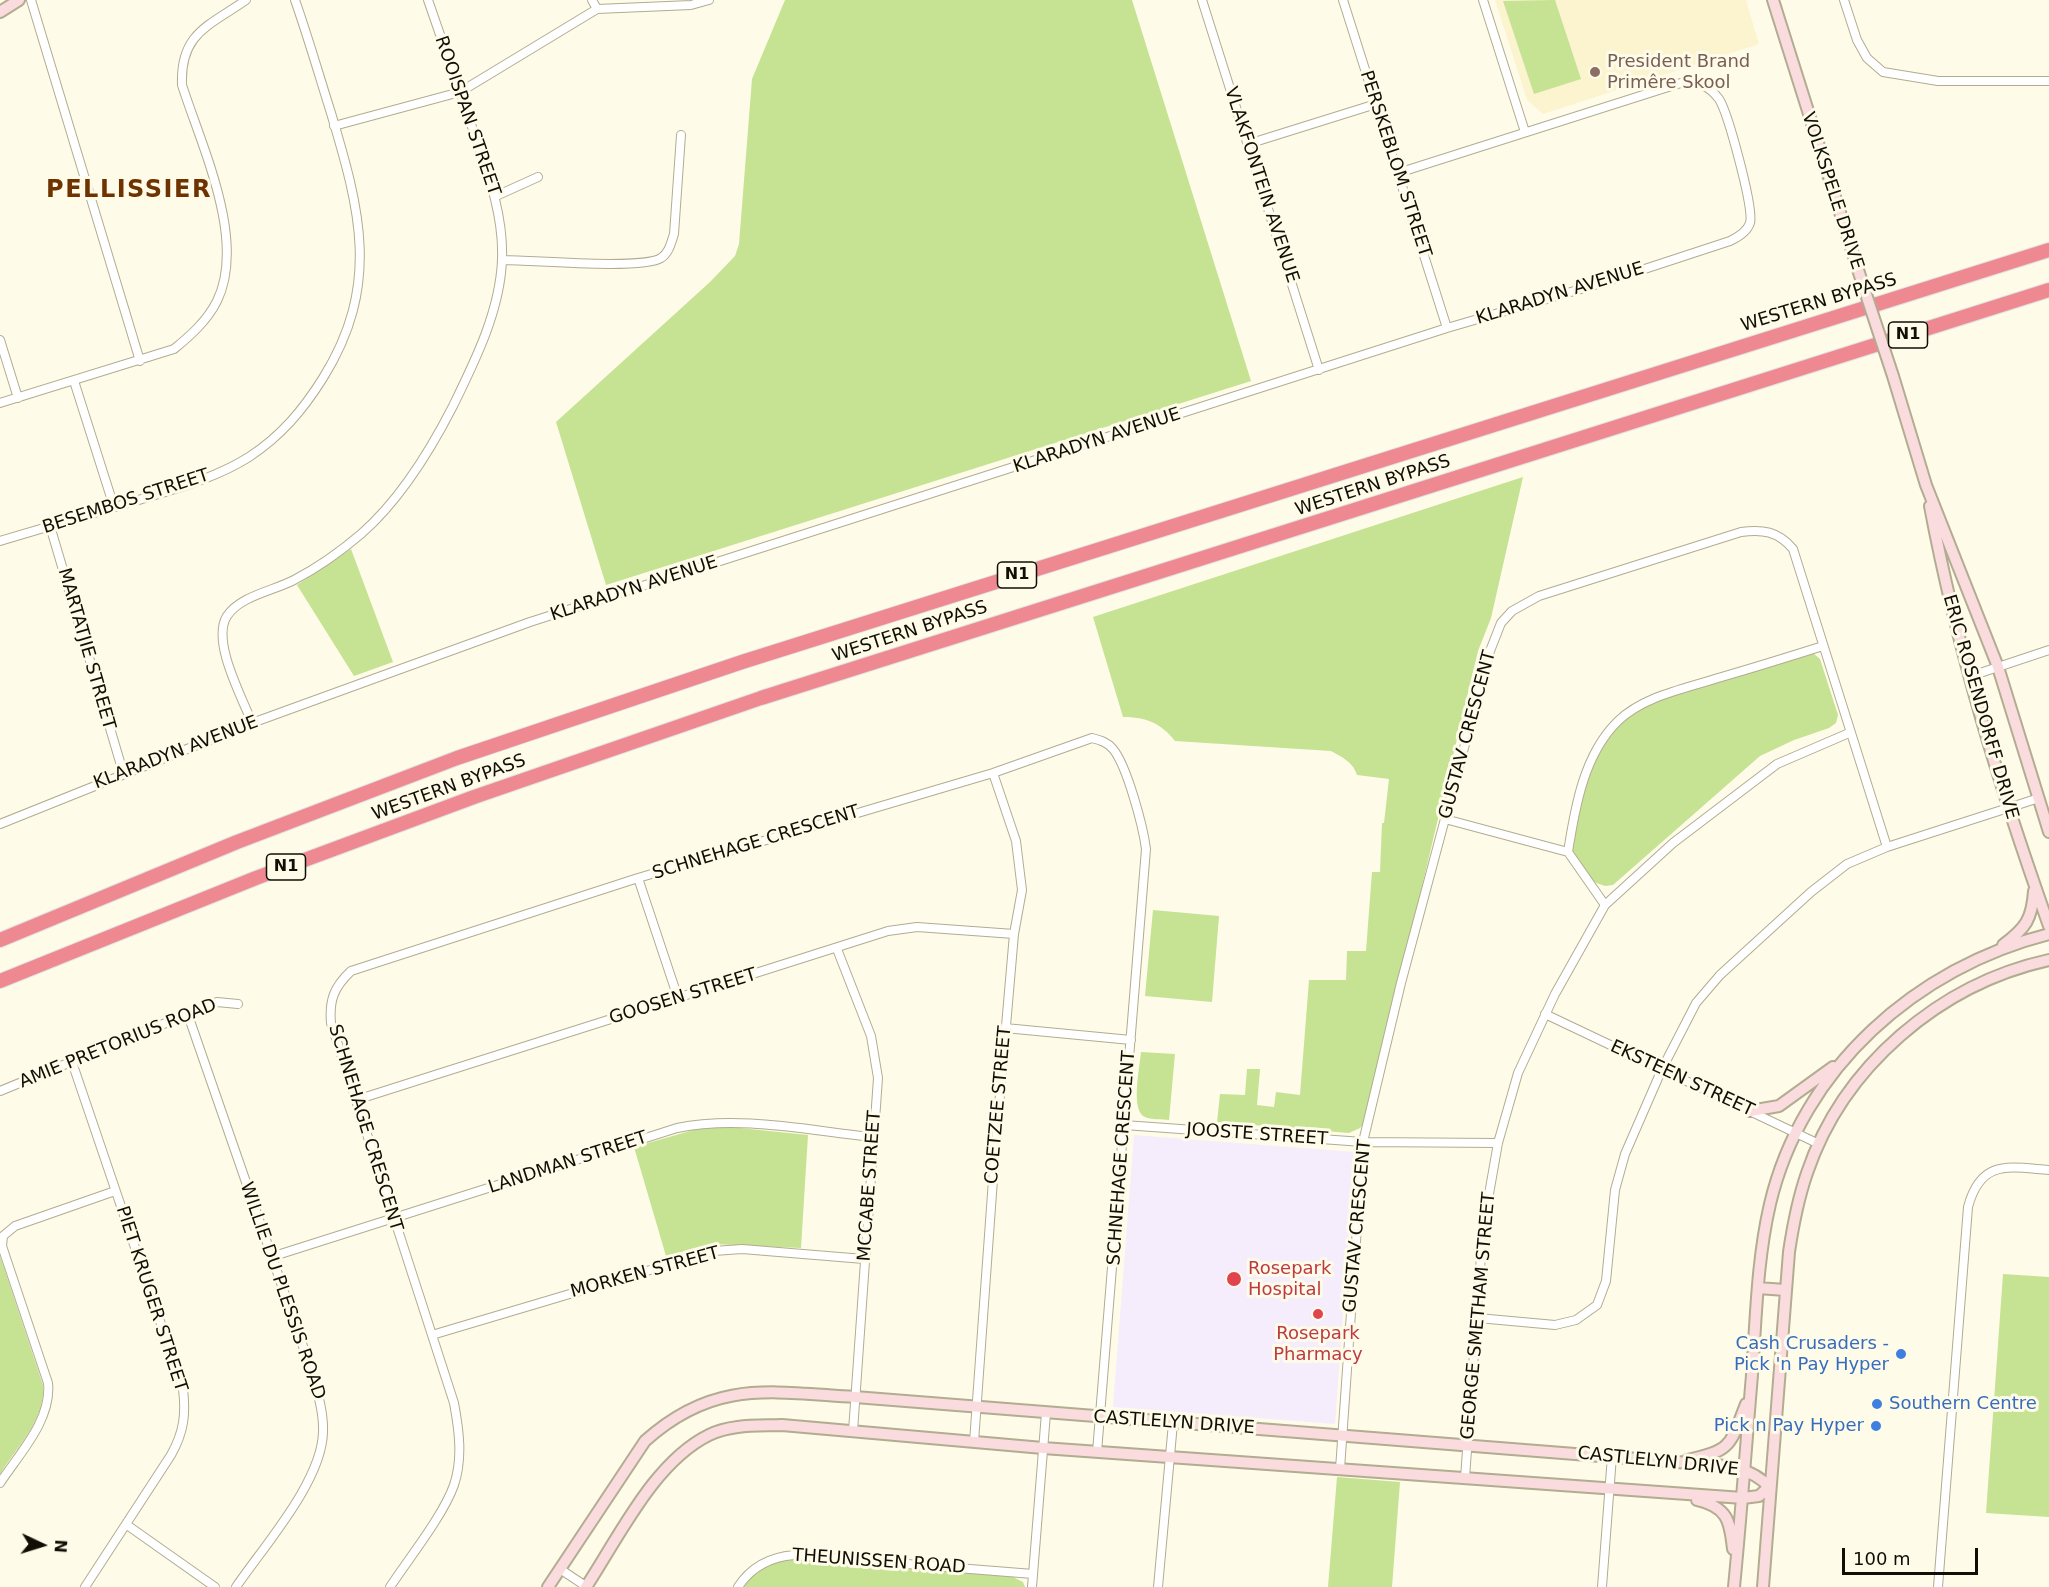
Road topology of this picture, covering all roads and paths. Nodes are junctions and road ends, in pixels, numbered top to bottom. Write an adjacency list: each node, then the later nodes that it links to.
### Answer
1 (19, 0): 15 (street)
2 (31, 0): 32 (street)
3 (246, 0): 32 (street)
4 (295, 0): 20 (street, BESEMBOS STREET)
5 (428, 0): 18 (street, ROOISPAN STREET)
6 (592, 0): 14 (street)
7 (709, 0): 14 (street)
8 (1202, 0): 23 (street, VLAKFONTEIN AVENUE)
9 (1343, 0): 19 (street, PERSKEBLOM STREET)
10 (1483, 0): 21 (street)
11 (1766, 0): 16 (street, VOLKSPELE DRIVE)
12 (1773, 0): 16 (street, VOLKSPELE DRIVE)
13 (1844, 0): 17 (street)
14 (597, 9): 18 (street)
15 (0, 12)
16 (1795, 74): 34 (street, VOLKSPELE DRIVE, bridge)
17 (2049, 81)
18 (460, 92): 20 (street); 26 (street, ROOISPAN STREET)
19 (1376, 104): 23 (street); 24 (street, PERSKEBLOM STREET)
20 (334, 126): 39 (street, BESEMBOS STREET)
21 (1525, 132): 24 (street, KLARADYN AVENUE); 30 (street, KLARADYN AVENUE)
22 (681, 135): 28 (street)
23 (1248, 144): 33 (street, VLAKFONTEIN AVENUE)
24 (1398, 173): 30 (street, PERSKEBLOM STREET)
25 (538, 177): 26 (street)
26 (496, 196): 28 (street, ROOISPAN STREET)
27 (2049, 250): 65 (highway, WESTERN BYPASS / N1)
28 (502, 260): 48 (street, ROOISPAN STREET)
29 (2049, 290): 69 (highway, WESTERN BYPASS / N1)
30 (1447, 328): 33 (street, KLARADYN AVENUE)
31 (0, 340): 36 (street)
32 (140, 361): 35 (street)
33 (1319, 370): 48 (street, KLARADYN AVENUE)
34 (1893, 376): 38 (street, ERIC ROSENDORFF DRIVE)
35 (74, 381): 36 (street); 39 (street)
36 (18, 398): 37 (street)
37 (0, 403)
38 (1926, 485): 42 (street, ERIC ROSENDORFF DRIVE); 43 (street, ERIC ROSENDORFF DRIVE)
39 (114, 507): 40 (street, BESEMBOS STREET)
40 (50, 526): 41 (street, BESEMBOS STREET); 50 (street, MARTATJIE STREET)
41 (0, 542)
42 (1964, 576): 43 (street); 46 (street, ERIC ROSENDORFF DRIVE)
43 (1944, 582): 47 (street, ERIC ROSENDORFF DRIVE)
44 (1823, 646): 49 (street, GUSTAV CRESCENT); 54 (street, GUSTAV CRESCENT); 58 (street)
45 (2049, 650): 46 (street)
46 (1998, 668): 47 (street); 52 (street, ERIC ROSENDORFF DRIVE)
47 (1968, 677): 53 (street, ERIC ROSENDORFF DRIVE)
48 (252, 723): 50 (street, KLARADYN AVENUE)
49 (1849, 733): 57 (street, GUSTAV CRESCENT); 61 (street, GEORGE SMETHAM STREET)
50 (123, 772): 55 (street, KLARADYN AVENUE)
51 (993, 773): 59 (street, SCHNEHAGE CRESCENT); 63 (street, COETZEE STREET); 75 (street, SCHNEHAGE CRESCENT)
52 (2039, 798): 53 (street); 56 (street, ERIC ROSENDORFF DRIVE)
53 (2008, 807): 57 (street); 60 (street, ERIC ROSENDORFF DRIVE)
54 (1444, 819): 58 (street); 85 (street, GUSTAV CRESCENT)
55 (0, 822)
56 (2049, 832)
57 (1887, 847): 78 (street)
58 (1568, 852): 61 (street)
59 (638, 878): 70 (street); 80 (street, SCHNEHAGE CRESCENT)
60 (2034, 884): 62 (street, ERIC ROSENDORFF DRIVE); 67 (street)
61 (1605, 905): 72 (street, GEORGE SMETHAM STREET)
62 (2049, 926)
63 (1014, 934): 66 (street, GOOSEN STREET); 74 (street, COETZEE STREET)
64 (2049, 934): 67 (street)
65 (0, 940)
66 (837, 949): 70 (street, GOOSEN STREET); 84 (street, MCCABE STREET)
67 (1996, 950): 77 (street)
68 (2049, 960): 87 (street)
69 (0, 981)
70 (678, 998): 80 (street, GOOSEN STREET)
71 (238, 1004): 73 (street, AMIE PRETORIUS ROAD)
72 (1545, 1014): 78 (street, EKSTEEN STREET); 86 (street, GEORGE SMETHAM STREET)
73 (188, 1015): 76 (street, AMIE PRETORIUS ROAD); 91 (street, WILLIE DU PLESSIS ROAD)
74 (1005, 1028): 75 (street); 99 (street, COETZEE STREET)
75 (1131, 1040): 82 (street, SCHNEHAGE CRESCENT)
76 (72, 1062): 79 (street, AMIE PRETORIUS ROAD); 89 (street, PIET KRUGER STREET)
77 (1840, 1062): 81 (street); 83 (street)
78 (1662, 1069): 81 (street, EKSTEEN STREET); 95 (street)
79 (0, 1091)
80 (356, 1100): 90 (street, SCHNEHAGE CRESCENT)
81 (1750, 1111): 83 (street, EKSTEEN STREET)
82 (1124, 1125): 85 (street, JOOSTE STREET); 101 (street, SCHNEHAGE CRESCENT)
83 (1797, 1133): 87 (street, EKSTEEN STREET); 93 (street)
84 (873, 1137): 90 (street, LANDMAN STREET); 92 (street, MCCABE STREET)
85 (1363, 1142): 86 (street, JOOSTE STREET); 104 (street, GUSTAV CRESCENT)
86 (1498, 1143): 95 (street, GEORGE SMETHAM STREET)
87 (1819, 1144): 94 (street)
88 (2049, 1170): 135 (street)
89 (115, 1191): 115 (street); 120 (street, PIET KRUGER STREET)
90 (393, 1219): 91 (street, LANDMAN STREET); 96 (street, SCHNEHAGE CRESCENT)
91 (271, 1257): 126 (street, WILLIE DU PLESSIS ROAD)
92 (864, 1259): 96 (street, MORKEN STREET); 98 (street, MCCABE STREET)
93 (1758, 1288): 94 (street); 97 (street)
94 (1785, 1290): 116 (street)
95 (1478, 1318): 106 (street, GEORGE SMETHAM STREET)
96 (432, 1335): 127 (street, SCHNEHAGE CRESCENT)
97 (1750, 1393): 111 (street); 113 (street)
98 (855, 1397): 99 (street, CASTLELYN DRIVE); 103 (street, MCCABE STREET); 121 (street, CASTLELYN DRIVE)
99 (977, 1408): 100 (street, CASTLELYN DRIVE); 105 (street, COETZEE STREET)
100 (1046, 1413): 101 (street, CASTLELYN DRIVE); 107 (street)
101 (1101, 1417): 102 (street, CASTLELYN DRIVE); 108 (street, SCHNEHAGE CRESCENT)
102 (1173, 1423): 104 (street, CASTLELYN DRIVE); 110 (street)
103 (853, 1431): 105 (street, CASTLELYN DRIVE); 129 (street, CASTLELYN DRIVE)
104 (1342, 1435): 106 (street, CASTLELYN DRIVE); 112 (street, GUSTAV CRESCENT)
105 (974, 1442): 107 (street, CASTLELYN DRIVE)
106 (1467, 1444): 109 (street, CASTLELYN DRIVE); 114 (street, GEORGE SMETHAM STREET)
107 (1043, 1448): 108 (street, CASTLELYN DRIVE); 122 (street)
108 (1098, 1452): 110 (street, CASTLELYN DRIVE)
109 (1612, 1456): 111 (street, CASTLELYN DRIVE); 117 (street)
110 (1169, 1457): 112 (street, CASTLELYN DRIVE); 132 (street)
111 (1676, 1462): 113 (street, CASTLELYN DRIVE)
112 (1340, 1469): 114 (street, CASTLELYN DRIVE)
113 (1745, 1470): 116 (street, CASTLELYN DRIVE); 119 (street)
114 (1465, 1478): 117 (street, CASTLELYN DRIVE)
115 (0, 1483)
116 (1769, 1487): 119 (street, CASTLELYN DRIVE); 134 (street)
117 (1609, 1489): 118 (street, CASTLELYN DRIVE); 133 (street)
118 (1667, 1493): 119 (street, CASTLELYN DRIVE); 123 (street)
119 (1743, 1498): 123 (street)
120 (127, 1525): 124 (street, PIET KRUGER STREET); 125 (street)
121 (560, 1569): 128 (street, CASTLELYN DRIVE); 129 (street)
122 (1033, 1574): 130 (street, THEUNISSEN ROAD); 131 (street)
123 (1735, 1581)
124 (85, 1587)
125 (215, 1587)
126 (236, 1587)
127 (390, 1587)
128 (548, 1587)
129 (587, 1587)
130 (738, 1587)
131 (1032, 1587)
132 (1158, 1587)
133 (1602, 1587)
134 (1763, 1587)
135 (1938, 1587)

